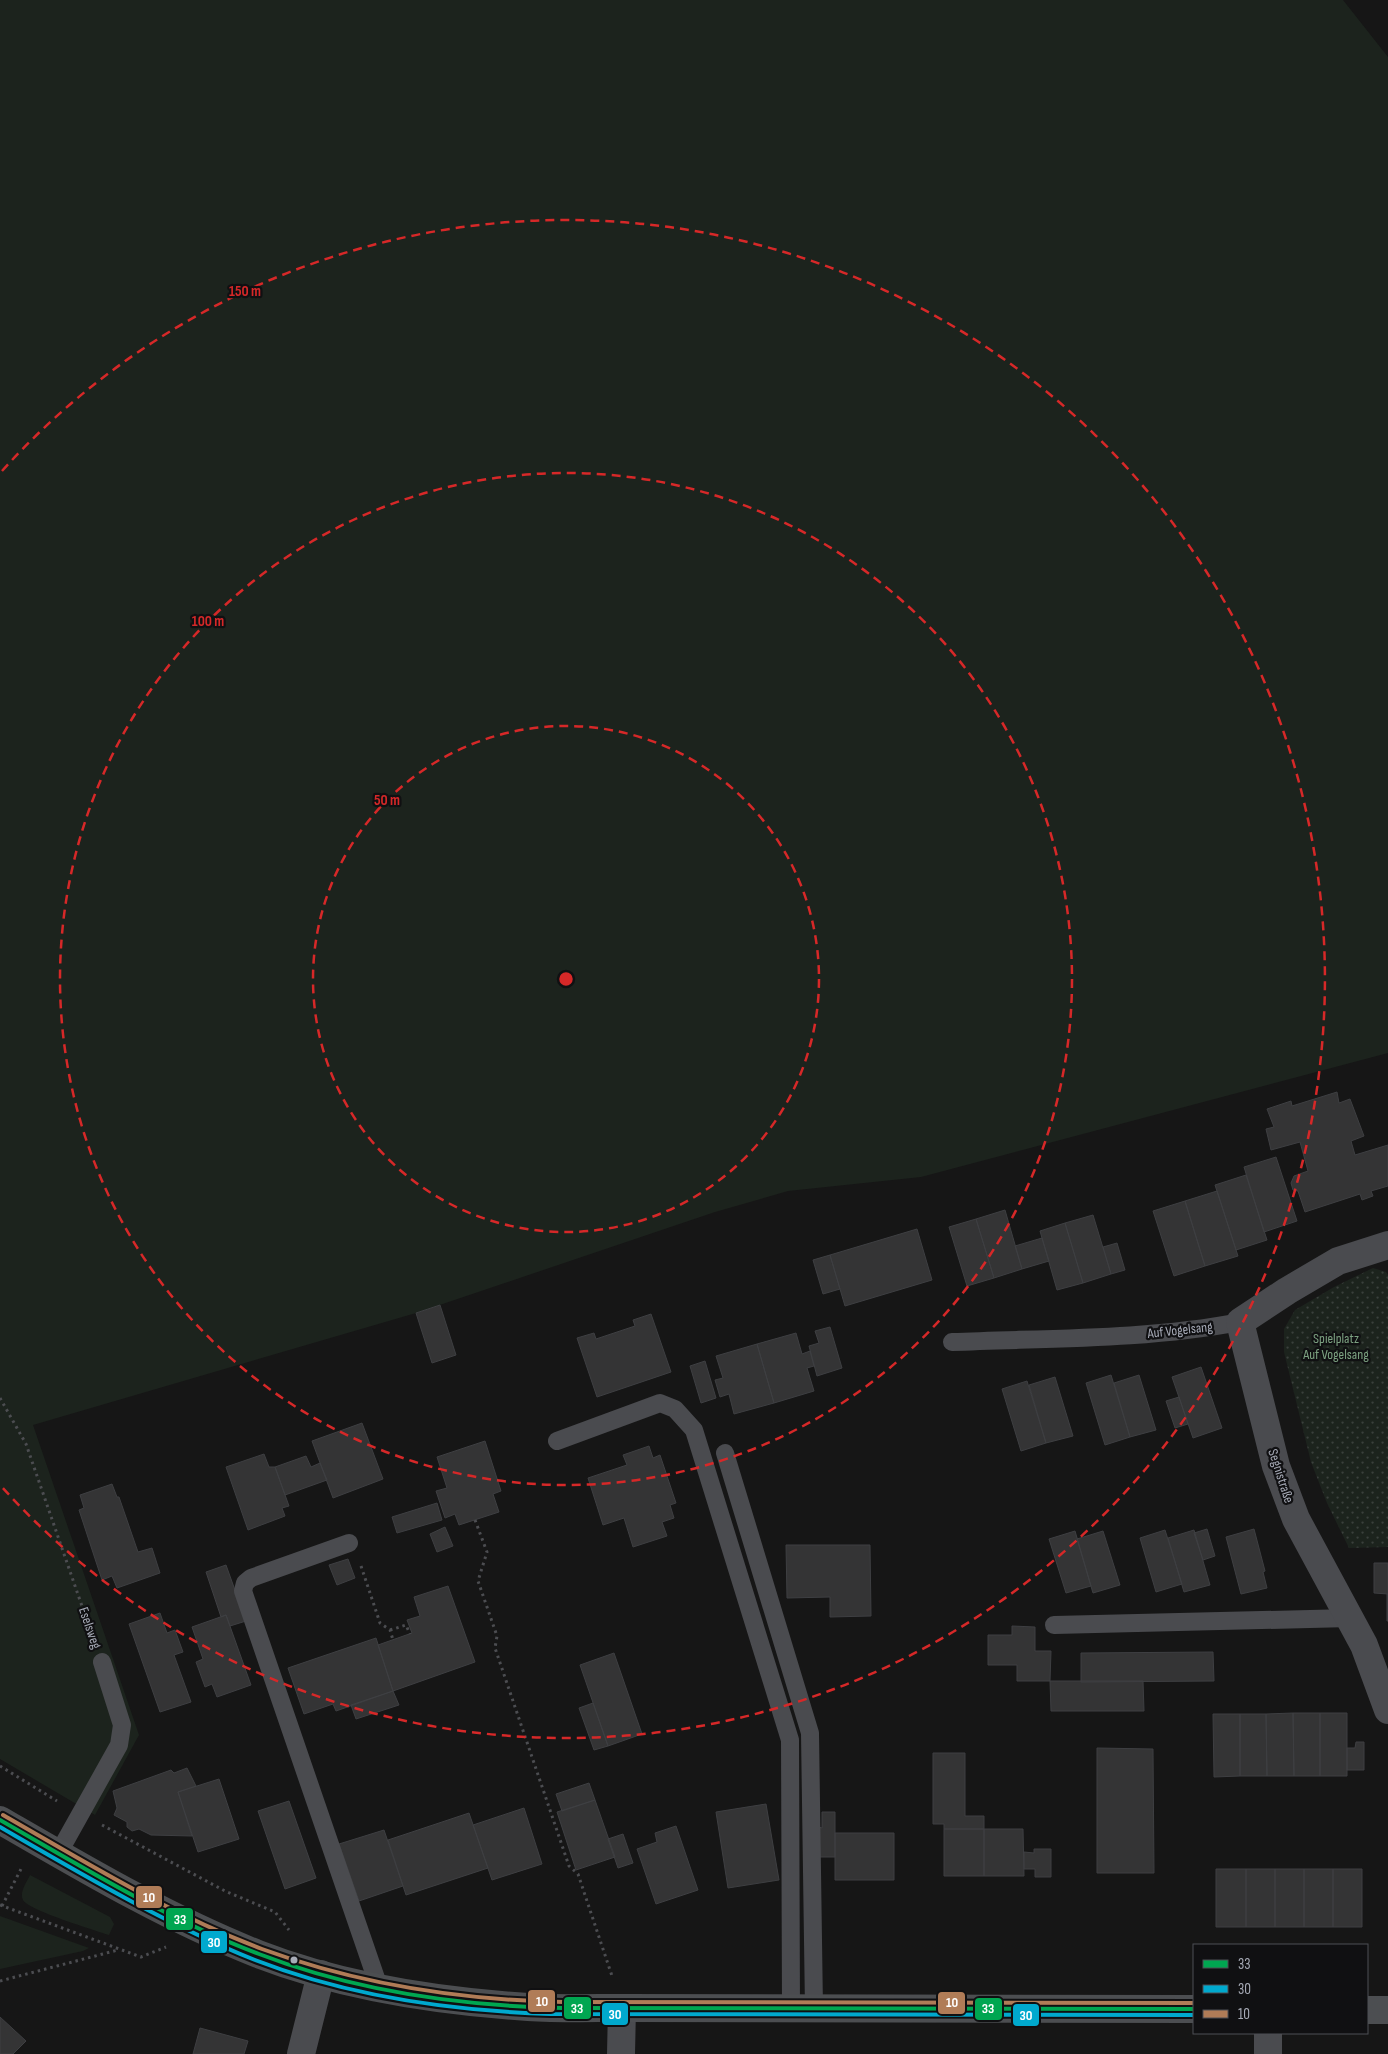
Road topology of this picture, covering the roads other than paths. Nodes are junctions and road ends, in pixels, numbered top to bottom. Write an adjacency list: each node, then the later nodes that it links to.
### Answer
1 (1388, 1245): 2 (street, Auf Vogelsang)
2 (1240, 1322): 3 (lane, Auf Vogelsang); 7 (street, Segnistraße)
3 (952, 1342)
4 (557, 1441): 16 (lane)
5 (725, 1453): 16 (lane)
6 (349, 1543): 14 (lane)
7 (1350, 1618): 8 (lane); 10 (street, Segnistraße)
8 (1054, 1625)
9 (102, 1662): 12 (lane, Eselsweg)
10 (1388, 1710)
11 (0, 1820): 12 (main road)
12 (58, 1854): 13 (main road)
13 (321, 1974): 14 (main road); 21 (street)
14 (379, 1987): 15 (main road)
15 (622, 2008): 16 (main road); 22 (street)
16 (803, 2009): 17 (main road)
17 (1193, 2009)
18 (1368, 2010): 19 (main road)
19 (1388, 2010)
20 (1268, 2034): 23 (street)
21 (301, 2054)
22 (621, 2054)
23 (1268, 2054)

